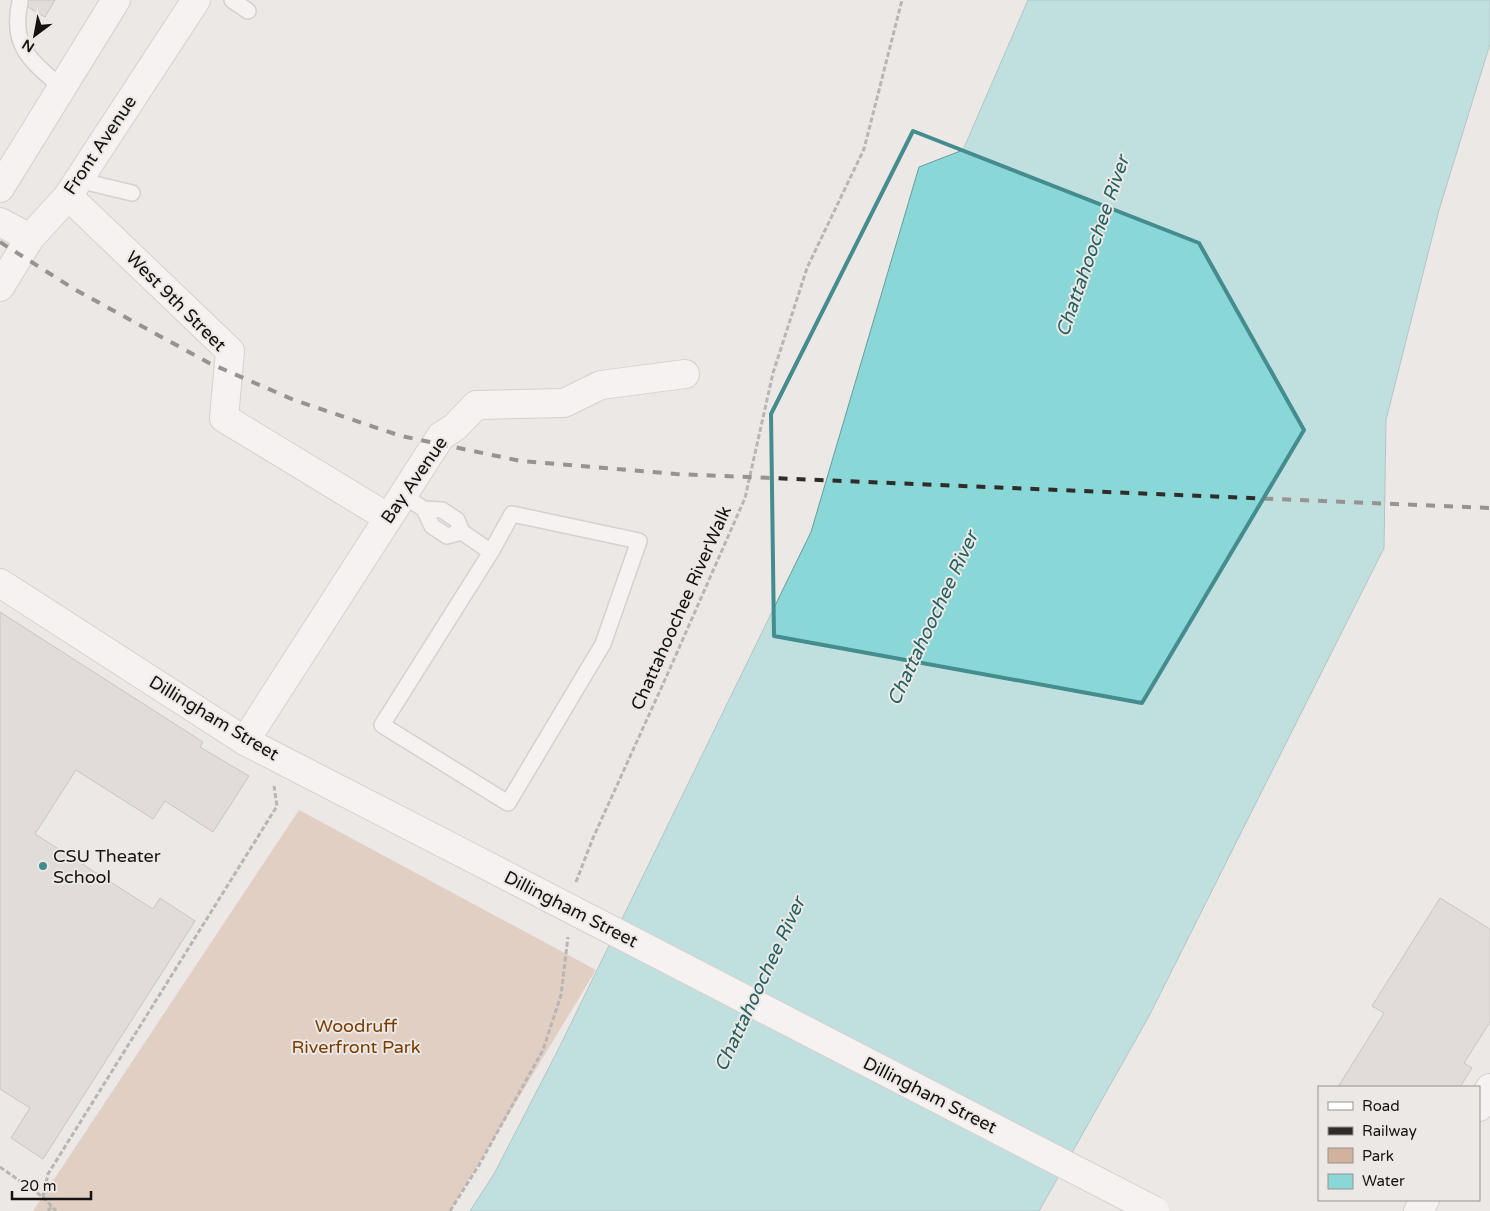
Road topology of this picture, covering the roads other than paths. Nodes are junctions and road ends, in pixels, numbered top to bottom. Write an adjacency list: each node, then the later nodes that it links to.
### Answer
1 (116, 0): 6 (street)
2 (196, 0): 8 (street, Front Avenue)
3 (232, 0): 5 (lane)
4 (20, 2): 6 (lane)
5 (248, 11)
6 (62, 87): 7 (street)
7 (0, 188)
8 (73, 188): 9 (lane); 11 (street, Front Avenue); 15 (street, West 9th Street)
9 (132, 193)
10 (0, 222): 11 (street)
11 (30, 238): 12 (street, Front Avenue)
12 (0, 287)
13 (685, 374): 14 (street, Bay Avenue)
14 (413, 502): 15 (street, Bay Avenue); 16 (lane)
15 (387, 518): 18 (street, Bay Avenue)
16 (491, 552): 16 (lane)
17 (0, 583): 18 (street, Dillingham Street)
18 (245, 740): 21 (street, Dillingham Street, bridge)
19 (1490, 1088): 20 (street)
20 (1480, 1105)
21 (1155, 1211)

